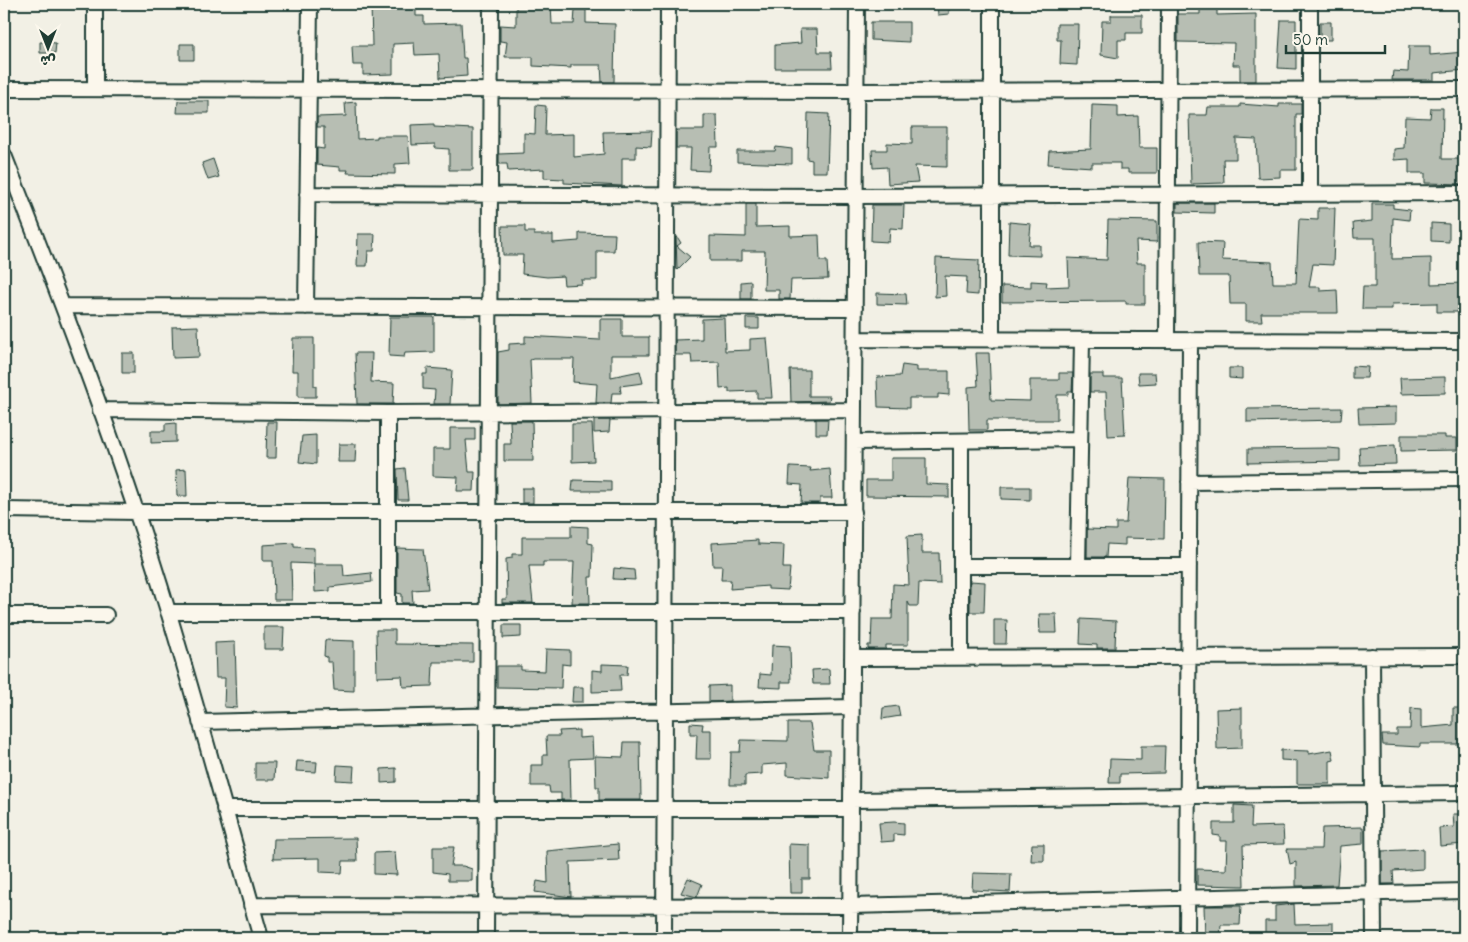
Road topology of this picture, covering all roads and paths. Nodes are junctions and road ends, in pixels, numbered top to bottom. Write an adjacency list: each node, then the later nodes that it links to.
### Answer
1 (96, 4): 10 (street)
2 (310, 4): 11 (street)
3 (491, 4): 14 (street)
4 (668, 4): 15 (street)
5 (856, 4): 18 (street)
6 (992, 4): 16 (street)
7 (1169, 4): 17 (street)
8 (1310, 4): 12 (street)
9 (4, 89): 10 (street)
10 (96, 89): 11 (street)
11 (309, 89): 14 (street); 20 (street)
12 (1310, 89): 13 (street); 17 (street); 21 (street)
13 (1464, 89)
14 (491, 90): 15 (street); 23 (street)
15 (668, 90): 18 (street); 24 (street)
16 (992, 90): 17 (street); 18 (street); 25 (street)
17 (1168, 90): 26 (street)
18 (856, 91): 27 (street)
19 (4, 155): 28 (street)
20 (307, 194): 23 (street); 29 (street)
21 (1310, 194): 22 (street); 26 (street)
22 (1464, 194)
23 (490, 195): 24 (street); 30 (street)
24 (667, 195): 27 (street); 31 (street)
25 (992, 195): 26 (street); 27 (street); 34 (street)
26 (1168, 195): 36 (street)
27 (856, 196): 32 (street)
28 (63, 306): 29 (street); 39 (street)
29 (306, 307): 30 (street)
30 (489, 307): 31 (street); 43 (street)
31 (667, 308): 32 (street); 41 (street)
32 (855, 308): 33 (street)
33 (855, 339): 34 (street); 40 (street)
34 (992, 340): 35 (street)
35 (1082, 340): 36 (street); 44 (street)
36 (1167, 340): 37 (street)
37 (1190, 340): 38 (street); 48 (street)
38 (1464, 342)
39 (100, 410): 42 (street); 50 (street)
40 (854, 410): 41 (street); 46 (street)
41 (666, 411): 43 (street); 53 (street)
42 (388, 413): 43 (street); 51 (street)
43 (488, 413): 52 (street)
44 (1080, 439): 45 (street); 56 (street)
45 (961, 441): 46 (street); 55 (street)
46 (854, 442): 54 (street)
47 (1464, 479): 48 (street)
48 (1189, 482): 57 (street)
49 (4, 510): 50 (street)
50 (136, 512): 51 (street); 58 (street)
51 (388, 512): 52 (street); 59 (street)
52 (488, 512): 53 (street); 60 (street)
53 (666, 512): 54 (street); 62 (street)
54 (854, 512): 61 (street)
55 (961, 566): 56 (street); 68 (street)
56 (1078, 566): 57 (street)
57 (1189, 566): 65 (street)
58 (168, 612): 59 (street); 73 (street)
59 (388, 612): 60 (street)
60 (487, 612): 62 (street); 72 (street)
61 (852, 612): 62 (street); 69 (street)
62 (665, 613): 71 (street)
63 (4, 615): 64 (street)
64 (106, 615)
65 (1188, 656): 66 (street); 68 (street); 76 (street)
66 (1372, 656): 67 (street); 75 (street)
67 (1464, 656)
68 (961, 657): 69 (street)
69 (852, 658): 70 (street)
70 (852, 707): 71 (street); 77 (street)
71 (665, 711): 72 (street); 80 (street)
72 (487, 716): 73 (street); 79 (street)
73 (200, 722): 78 (street)
74 (1464, 793): 75 (street)
75 (1373, 794): 76 (street); 82 (street)
76 (1188, 796): 77 (street); 83 (street)
77 (851, 805): 80 (street); 87 (street)
78 (224, 809): 79 (street); 84 (street)
79 (487, 809): 80 (street); 85 (street)
80 (665, 809): 86 (street)
81 (1464, 891): 82 (street)
82 (1374, 893): 83 (street); 93 (street)
83 (1187, 898): 87 (street); 92 (street)
84 (251, 905): 85 (street); 88 (street)
85 (486, 905): 86 (street); 89 (street)
86 (664, 906): 87 (street); 90 (street)
87 (850, 906): 91 (street)
88 (260, 938)
89 (486, 938)
90 (664, 938)
91 (850, 938)
92 (1187, 938)
93 (1374, 938)

